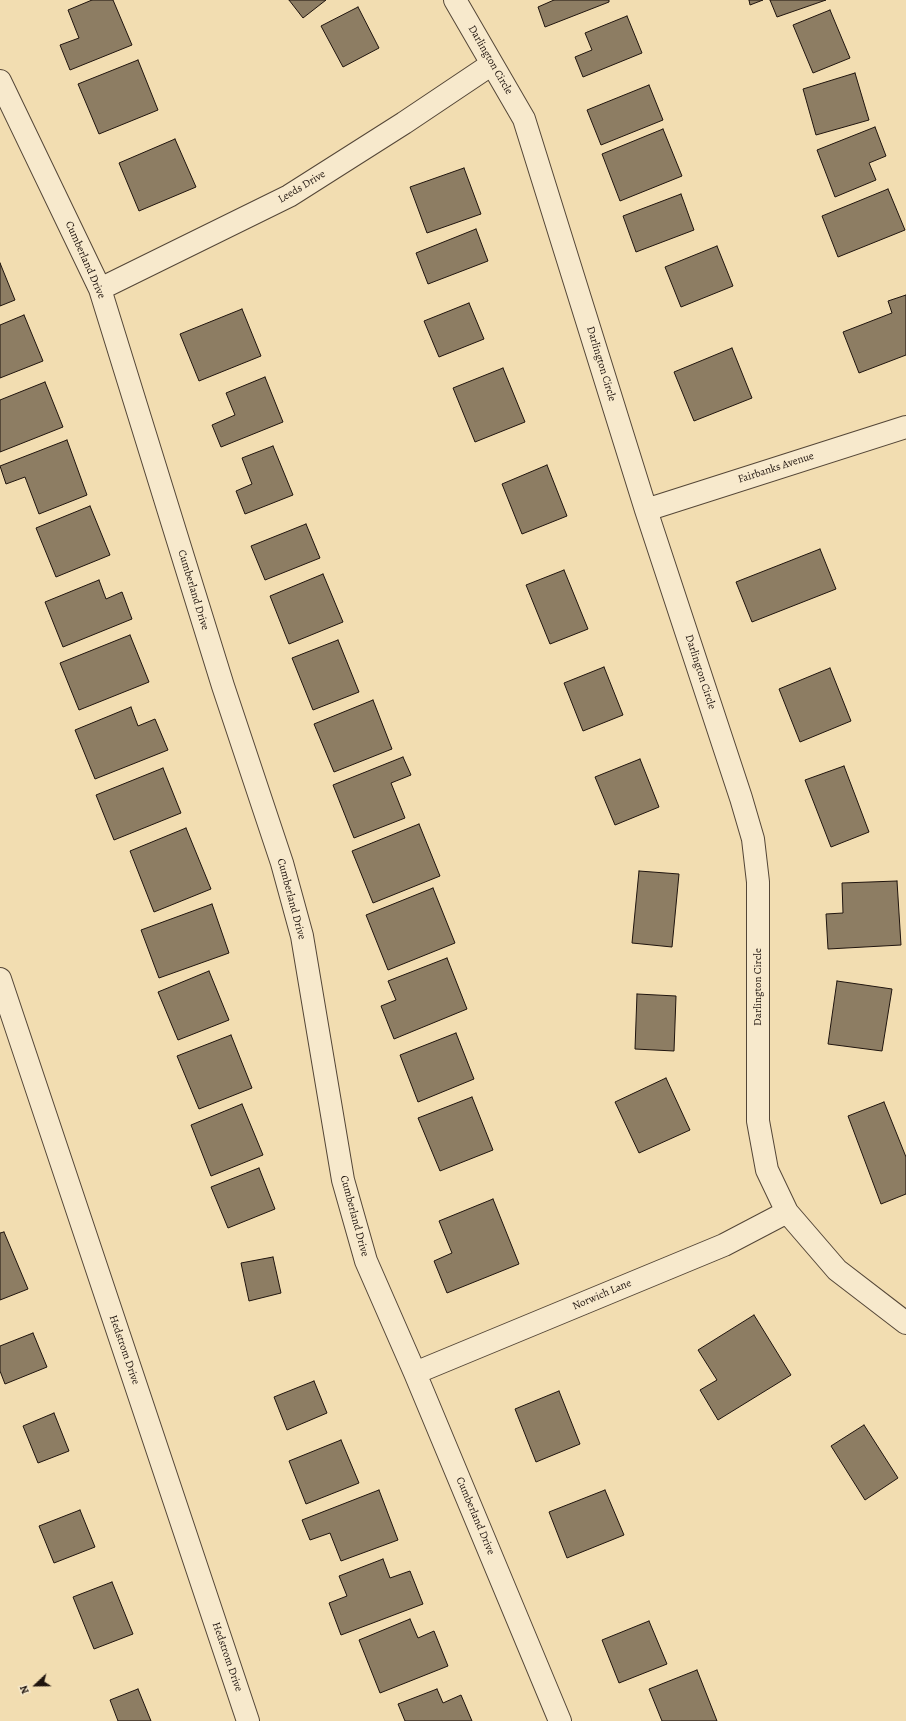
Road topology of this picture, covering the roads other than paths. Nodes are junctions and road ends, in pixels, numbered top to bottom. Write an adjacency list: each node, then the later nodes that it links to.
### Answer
1 (455, 0): 2 (street, Darlington Circle)
2 (492, 64): 4 (street, Leeds Drive); 6 (street, Darlington Circle)
3 (0, 81): 4 (street, Cumberland Drive)
4 (100, 289): 10 (street, Cumberland Drive)
5 (906, 426): 6 (street, Fairbanks Avenue)
6 (646, 510): 8 (street, Darlington Circle)
7 (0, 979): 11 (street, Hedstrom Drive)
8 (786, 1212): 9 (street, Darlington Circle); 10 (street, Norwich Lane)
9 (906, 1323)
10 (415, 1373): 12 (street, Cumberland Drive)
11 (248, 1721)
12 (560, 1721)

